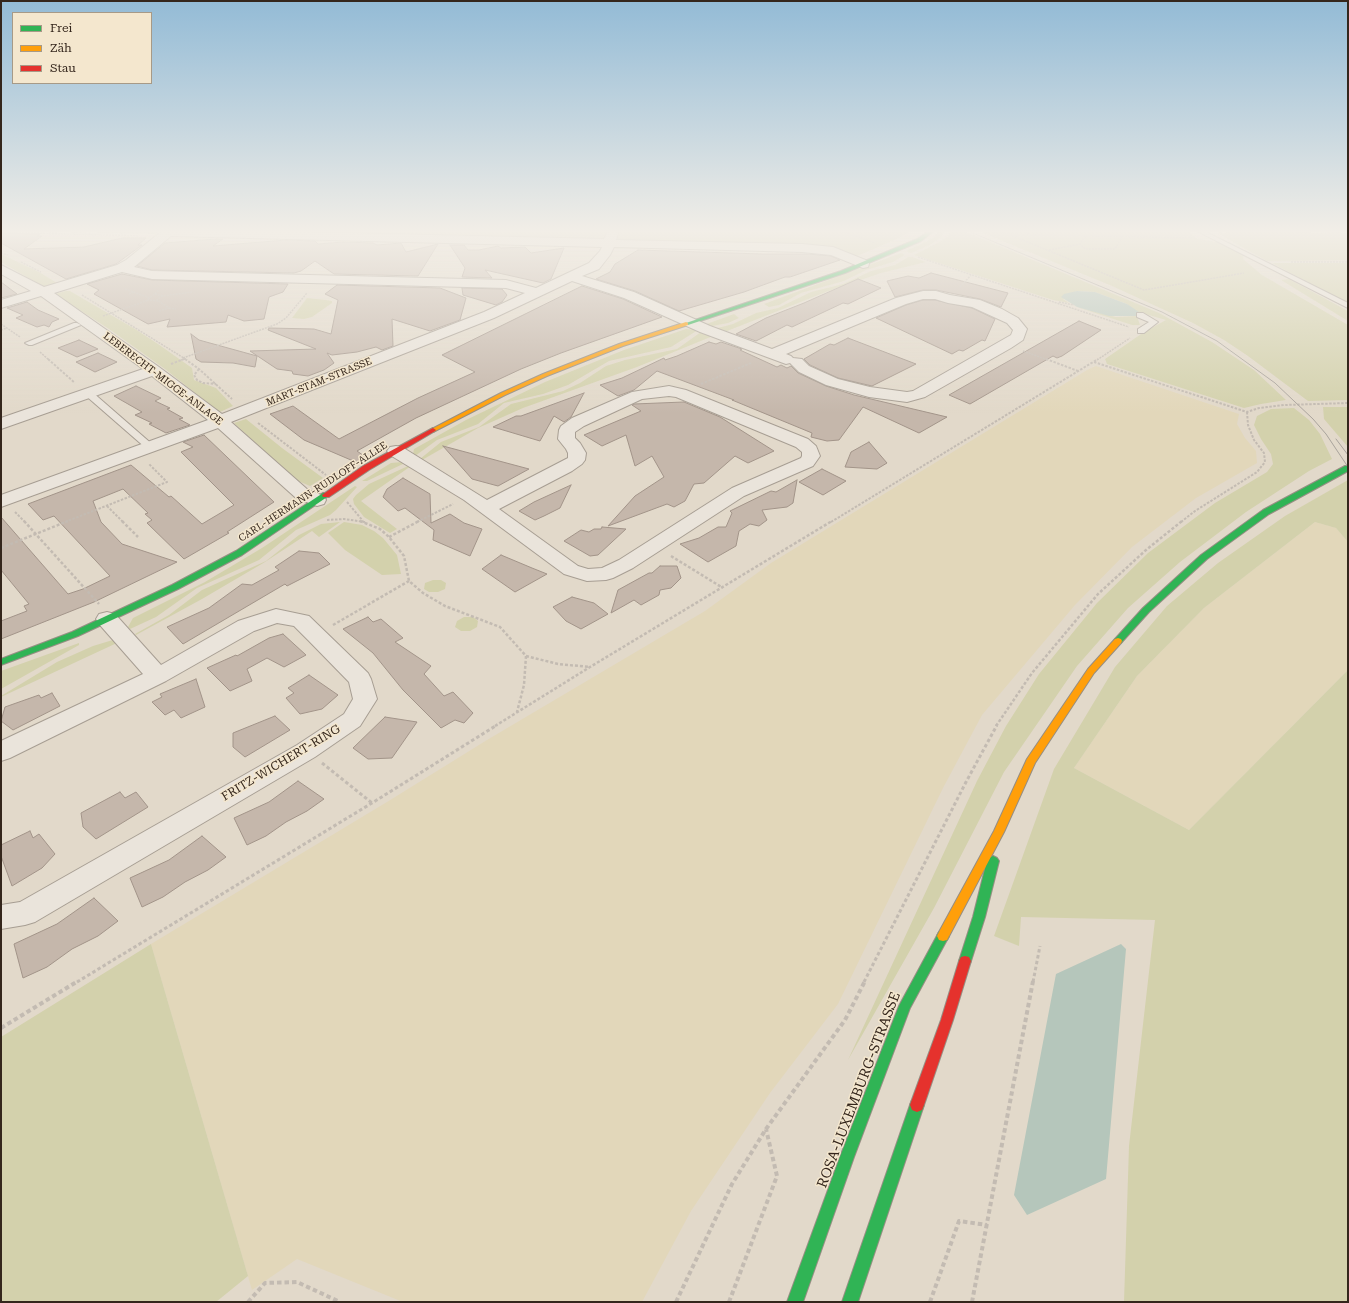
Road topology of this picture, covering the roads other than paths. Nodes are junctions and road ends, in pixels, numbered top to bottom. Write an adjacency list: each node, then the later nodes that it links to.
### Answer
1 (44, 292): 6 (street); 14 (street, LEBERECHT-MIGGE-ANLAGE)
2 (537, 292): 16 (street, MART-STAM-STRASSE)
3 (620, 292): 9 (street)
4 (785, 292): 9 (street, CARL-HERMANN-RUDLOFF-ALLEE)
5 (1321, 292): 7 (lane)
6 (1, 304)
7 (1348, 306)
8 (1140, 315): 11 (lane)
9 (689, 323): 13 (street); 18 (street, CARL-HERMANN-RUDLOFF-ALLEE)
10 (77, 326): 12 (lane)
11 (1141, 331)
12 (29, 343)
13 (772, 354): 13 (street)
14 (154, 370): 15 (street); 16 (street, LEBERECHT-MIGGE-ANLAGE)
15 (88, 393): 17 (street); 19 (lane)
16 (218, 420): 19 (street, MART-STAM-STRASSE); 22 (street, LEBERECHT-MIGGE-ANLAGE)
17 (1, 424)
18 (396, 451): 22 (street, CARL-HERMANN-RUDLOFF-ALLEE); 23 (street)
19 (148, 454): 21 (street, MART-STAM-STRASSE)
20 (1348, 468): 28 (street, ROSA-LUXEMBURG-STRASSE)
21 (2, 500)
22 (317, 500): 24 (street, CARL-HERMANN-RUDLOFF-ALLEE)
23 (486, 508): 23 (street)
24 (104, 612): 25 (street, CARL-HERMANN-RUDLOFF-ALLEE); 26 (street)
25 (1, 662)
26 (158, 676): 27 (street, FRITZ-WICHERT-RING); 29 (street, FRITZ-WICHERT-RING)
27 (1, 752)
28 (999, 832): 30 (street, ROSA-LUXEMBURG-STRASSE); 31 (street, ROSA-LUXEMBURG-STRASSE)
29 (1, 917)
30 (794, 1302)
31 (850, 1302)

